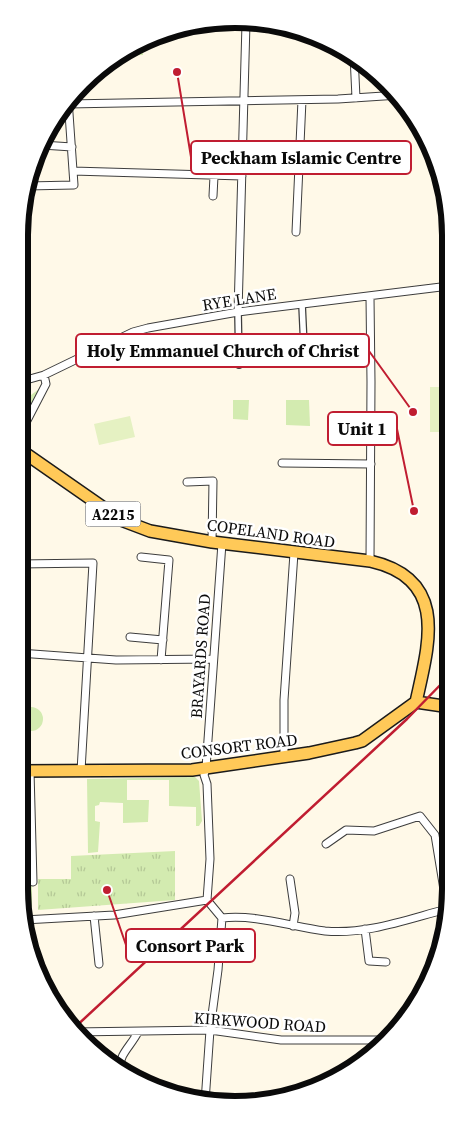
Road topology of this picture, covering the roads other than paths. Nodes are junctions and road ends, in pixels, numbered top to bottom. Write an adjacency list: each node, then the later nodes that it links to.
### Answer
1 (246, 28): 7 (street)
2 (354, 65): 4 (street)
3 (388, 96): 4 (street)
4 (356, 98): 5 (street)
5 (302, 100): 7 (street); 10 (street)
6 (75, 102): 7 (street)
7 (244, 102): 15 (street)
8 (69, 110): 12 (street)
9 (48, 145): 12 (street)
10 (300, 145): 11 (street); 18 (street)
11 (318, 145)
12 (72, 147): 13 (street)
13 (73, 171): 14 (street); 16 (street)
14 (214, 176): 15 (street); 17 (street)
15 (242, 176): 22 (street)
16 (34, 186)
17 (213, 196)
18 (296, 232)
19 (442, 287): 20 (street, RYE LANE)
20 (370, 297): 21 (street, RYE LANE); 30 (street)
21 (302, 304): 22 (street, RYE LANE); 23 (street)
22 (238, 312): 24 (street); 25 (street, RYE LANE)
23 (304, 347)
24 (240, 365)
25 (44, 376): 26 (street, RYE LANE); 27 (street)
26 (28, 380)
27 (28, 419)
28 (28, 455): 32 (main road, COPELAND ROAD / A2215)
29 (282, 463): 30 (street)
30 (371, 464): 35 (street)
31 (187, 482): 32 (street, BRAYARDS ROAD)
32 (217, 543): 33 (main road, COPELAND ROAD / A2215); 42 (street, BRAYARDS ROAD)
33 (294, 553): 35 (main road, COPELAND ROAD / A2215); 45 (street)
34 (141, 557): 38 (street)
35 (370, 561): 43 (main road, COPELAND ROAD / A2215)
36 (28, 564): 40 (street)
37 (130, 638): 38 (street)
38 (163, 640): 41 (street)
39 (28, 654): 40 (street)
40 (88, 659): 41 (street); 48 (street)
41 (161, 660): 42 (street)
42 (213, 660): 46 (street, BRAYARDS ROAD)
43 (416, 702): 44 (main road); 45 (main road, CONSORT ROAD)
44 (442, 706)
45 (284, 757): 46 (main road, CONSORT ROAD)
46 (206, 768): 48 (main road, CONSORT ROAD); 54 (street, BRAYARDS ROAD)
47 (28, 771): 48 (main road, CONSORT ROAD)
48 (81, 771)
49 (28, 813): 53 (street)
50 (326, 844): 51 (street)
51 (442, 878)
52 (290, 879): 59 (street)
53 (33, 882)
54 (207, 900): 56 (street); 57 (street)
55 (440, 911): 60 (street)
56 (94, 916): 58 (street); 62 (street)
57 (222, 918): 59 (street); 63 (street)
58 (30, 920)
59 (293, 926): 60 (street)
60 (365, 929): 61 (street)
61 (386, 962)
62 (99, 964)
63 (210, 1030): 65 (street, KIRKWOOD ROAD); 66 (street, KIRKWOOD ROAD); 68 (street)
64 (85, 1032): 65 (street, KIRKWOOD ROAD)
65 (138, 1032): 67 (street)
66 (375, 1040)
67 (120, 1062)
68 (206, 1094)

